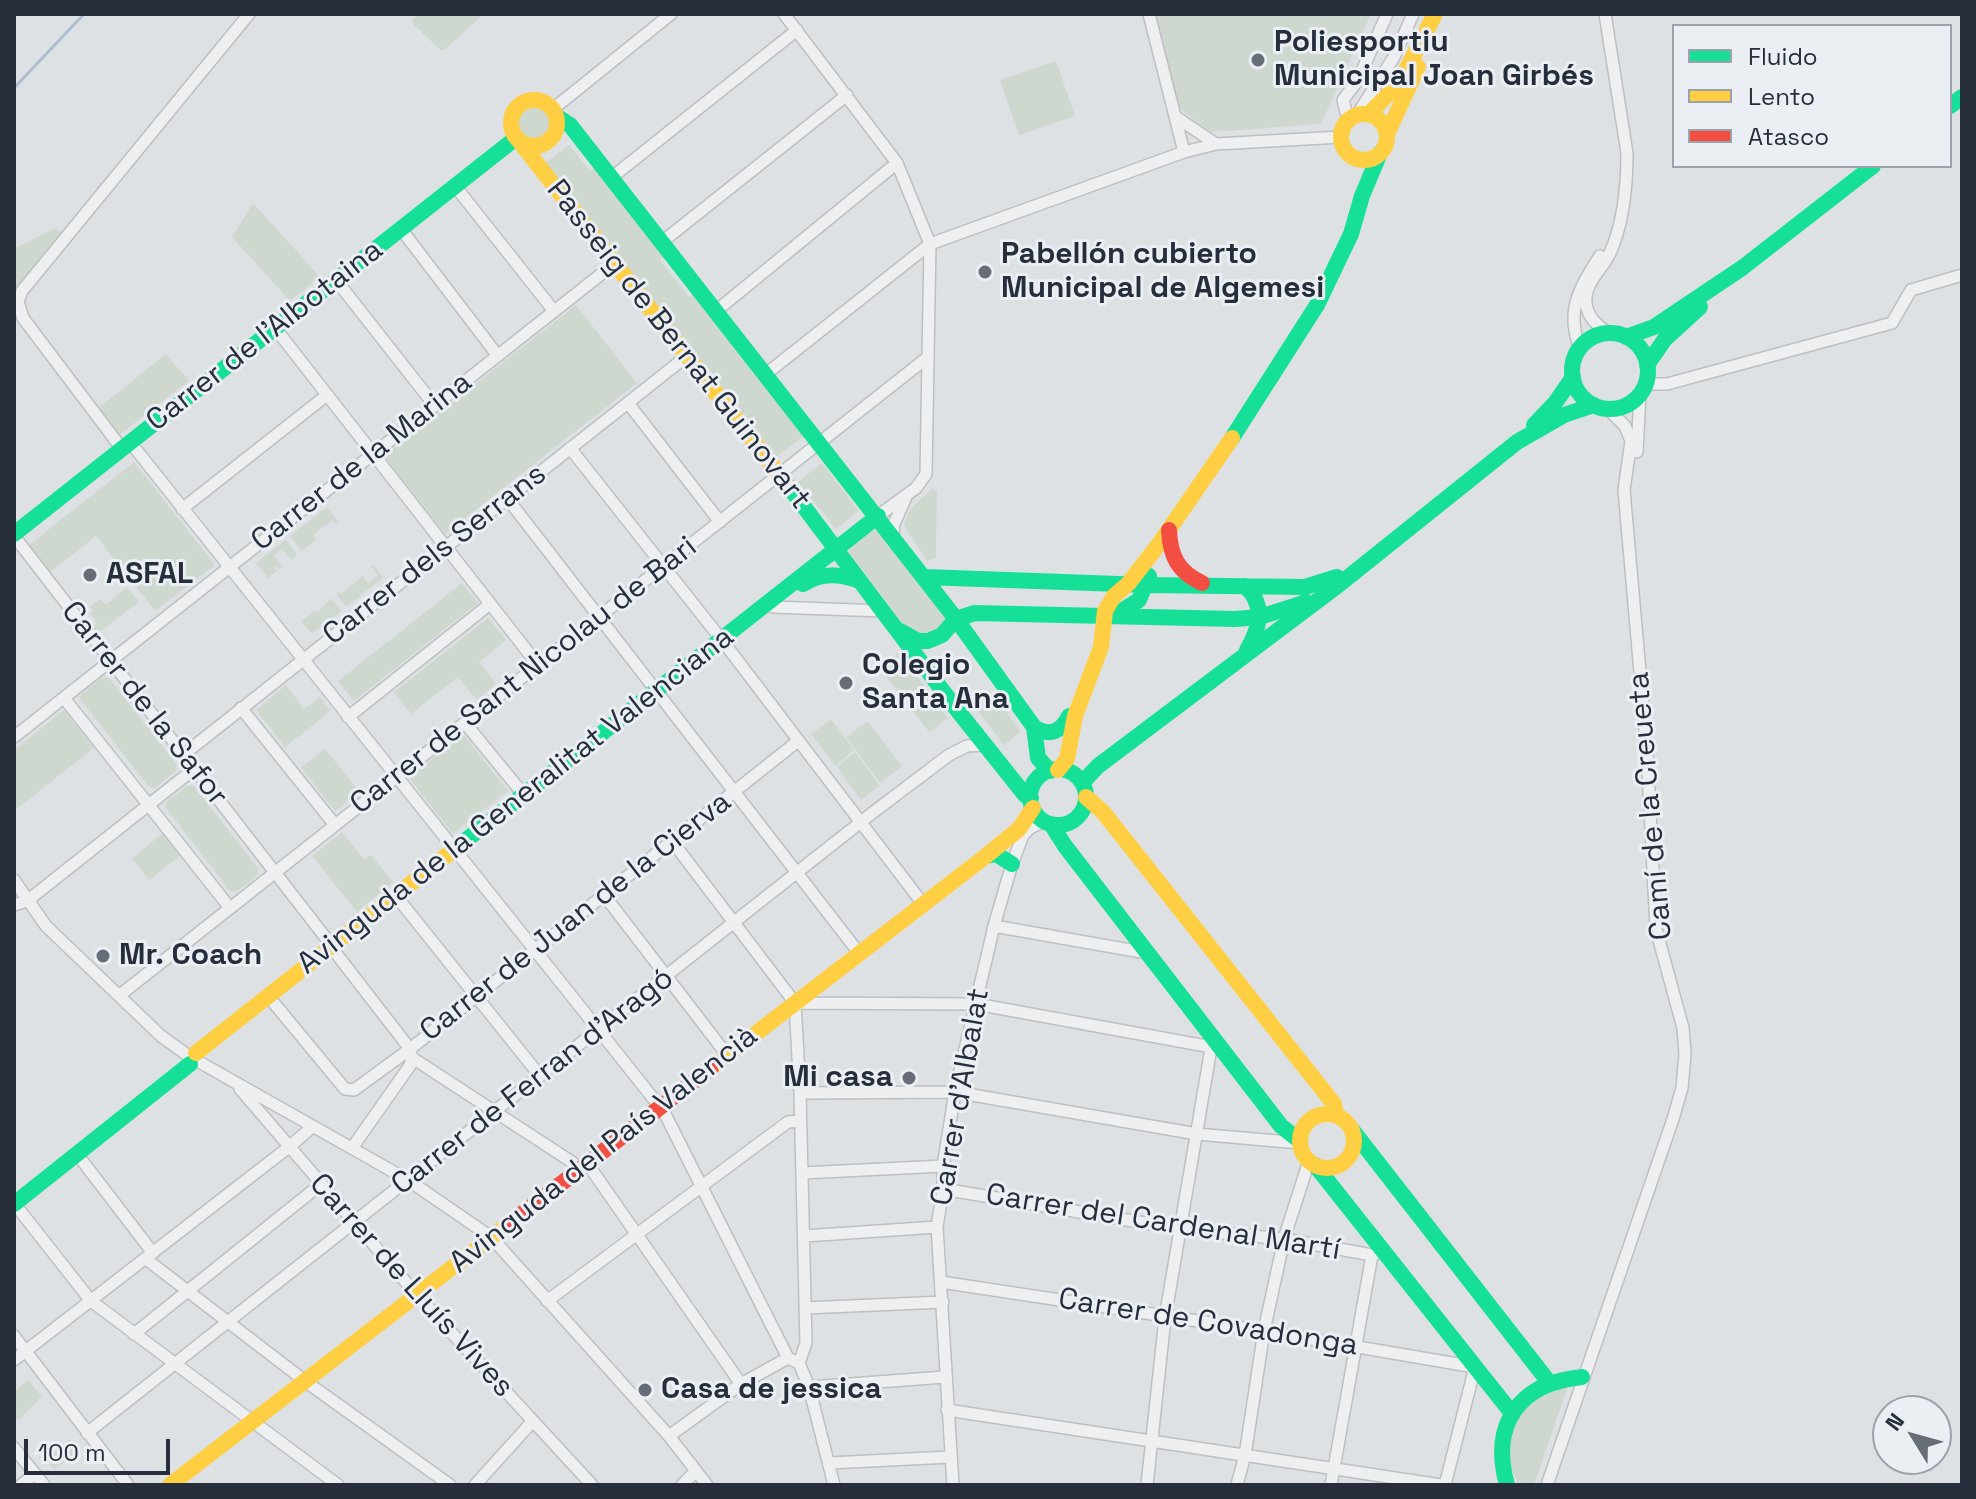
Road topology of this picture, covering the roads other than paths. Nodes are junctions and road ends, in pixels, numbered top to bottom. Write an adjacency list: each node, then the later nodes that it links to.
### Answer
1 (249, 14): 53 (street)
2 (671, 14): 12 (street)
3 (784, 14): 9 (street)
4 (1149, 14): 14 (street)
5 (1387, 14): 13 (street)
6 (1413, 14): 13 (street)
7 (1435, 14): 10 (street)
8 (1605, 14): 28 (street)
9 (797, 30): 11 (street); 24 (street)
10 (1426, 34): 13 (street); 15 (street)
11 (847, 95): 22 (street); 29 (street)
12 (554, 112): 17 (street); 17 (street); 24 (street, Passeig de Bernat Guinovart)
13 (1358, 116): 15 (street); 16 (street)
14 (1176, 117): 18 (street); 19 (street)
15 (1387, 134): 20 (street)
16 (1340, 137): 18 (street); 21 (street)
17 (518, 140): 25 (street, Carrer de l'Albotaina); 31 (street, Passeig de Bernat Guinovart)
18 (1216, 144): 19 (street)
19 (1184, 152): 30 (street)
20 (1380, 153): 21 (street); 26 (street)
21 (1352, 157): 26 (street)
22 (897, 163): 30 (street); 36 (street)
23 (1870, 168): 32 (street)
24 (611, 178): 29 (street, Passeig de Bernat Guinovart)
25 (455, 186): 27 (street, Carrer de l'Albotaina); 35 (street)
26 (1362, 196): 65 (street)
27 (401, 229): 34 (street, Carrer de l'Albotaina); 41 (street)
28 (1616, 232): 38 (street); 40 (street)
29 (662, 242): 36 (street, Passeig de Bernat Guinovart)
30 (930, 244): 43 (street); 44 (street)
31 (614, 264): 35 (street, Carrer de la Marina); 42 (street, Passeig de Bernat Guinovart)
32 (1742, 268): 39 (street); 46 (street)
33 (1962, 275): 46 (street)
34 (336, 280): 37 (street, Carrer de l'Albotaina); 49 (street)
35 (554, 311): 41 (street, Carrer de la Marina)
36 (716, 311): 44 (street, Passeig de Bernat Guinovart)
37 (275, 328): 47 (street); 53 (street, Carrer de l'Albotaina)
38 (1608, 333): 39 (street); 40 (street)
39 (1626, 337): 46 (street)
40 (1580, 348): 45 (street)
41 (498, 356): 49 (street, Carrer de la Marina)
42 (687, 356): 48 (street, Carrer dels Serrans); 56 (street, Passeig de Bernat Guinovart)
43 (928, 357): 52 (street, Carrer de Sant Nicolau de Bari); 57 (street)
44 (766, 374): 52 (street, Passeig de Bernat Guinovart)
45 (1573, 377): 50 (street); 51 (street)
46 (1645, 380): 50 (street); 59 (street, Camí de la Creueta)
47 (327, 395): 55 (street); 60 (street)
48 (628, 403): 54 (street, Carrer dels Serrans); 62 (street)
49 (435, 406): 55 (street, Carrer de la Marina)
50 (1601, 407): 51 (street); 59 (street, Camí de la Creueta)
51 (1517, 442): 69 (street)
52 (820, 443): 56 (street, Carrer de Sant Nicolau de Bari); 61 (street, Passeig de Bernat Guinovart)
53 (126, 446): 60 (street); 63 (street, Carrer de l'Albotaina)
54 (570, 448): 58 (street, Carrer dels Serrans); 68 (street)
55 (373, 454): 66 (street); 70 (street, Carrer de la Marina)
56 (780, 475): 62 (street, Carrer de Sant Nicolau de Bari); 67 (street, Passeig de Bernat Guinovart)
57 (906, 496): 61 (street); 64 (street)
58 (507, 498): 66 (street, Carrer dels Serrans); 82 (street)
59 (1626, 504): 194 (street, Camí de la Creueta)
60 (182, 509): 70 (street)
61 (878, 516): 64 (street, Passeig de Bernat Guinovart); 67 (street)
62 (720, 522): 68 (street, Carrer de Sant Nicolau de Bari)
63 (14, 535): 89 (street, Carrer de la Safor)
64 (893, 536): 71 (street, Passeig de Bernat Guinovart)
65 (1164, 537): 73 (street); 74 (street); 75 (street)
66 (446, 547): 78 (street); 88 (street, Carrer dels Serrans)
67 (837, 548): 72 (street, Passeig de Bernat Guinovart); 86 (street, Avinguda de la Generalitat Valenciana)
68 (664, 566): 82 (street, Carrer de Sant Nicolau de Bari); 86 (street)
69 (1358, 566): 76 (street); 77 (street)
70 (229, 567): 88 (street); 89 (street, Carrer de la Marina)
71 (924, 577): 73 (street); 84 (street, Passeig de Bernat Guinovart)
72 (862, 581): 79 (street, Avinguda de la Generalitat Valenciana); 80 (street, Passeig de Bernat Guinovart)
73 (1128, 584): 75 (street); 81 (street)
74 (1204, 584): 75 (street); 76 (street)
75 (1147, 585): 81 (street)
76 (1245, 586): 83 (street)
77 (1321, 595): 83 (street); 87 (street)
78 (490, 604): 90 (street); 95 (street)
79 (773, 607): 80 (street); 86 (street, Avinguda de la Generalitat Valenciana)
80 (883, 611): 85 (street, Passeig de Bernat Guinovart)
81 (1110, 615): 83 (street); 84 (street); 91 (street)
82 (600, 617): 90 (street, Carrer de Sant Nicolau de Bari); 92 (street)
83 (1260, 617): 87 (street)
84 (956, 619): 85 (street); 97 (street, Passeig de Bernat Guinovart)
85 (895, 628): 100 (street, Passeig de Bernat Guinovart)
86 (723, 642): 92 (street, Avinguda de la Generalitat Valenciana); 99 (street)
87 (1245, 655): 105 (street)
88 (303, 660): 94 (street, Carrer dels Serrans); 95 (street)
89 (110, 661): 93 (street, Carrer de la Marina); 101 (street, Carrer de la Safor)
90 (538, 665): 96 (street, Carrer de Sant Nicolau de Bari)
91 (1093, 668): 97 (street); 103 (street)
92 (658, 693): 106 (street); 107 (street, Avinguda de la Generalitat Valenciana); 113 (street, Avinguda de la Generalitat Valenciana)
93 (64, 698): 98 (street, Carrer de la Marina); 108 (street)
94 (241, 708): 101 (street, Carrer dels Serrans); 111 (street)
95 (348, 717): 104 (street)
96 (465, 723): 104 (street, Carrer de Sant Nicolau de Bari); 107 (street)
97 (1034, 727): 103 (street, Passeig de Bernat Guinovart)
98 (14, 737)
99 (798, 741): 106 (street, Carrer de Juan de la Cierva); 110 (street)
100 (985, 745): 109 (street, Passeig de Bernat Guinovart); 110 (street, Carrer de Ferran d'Aragó)
101 (183, 755): 102 (street, Carrer de la Safor)
102 (194, 769): 108 (street); 116 (street, Carrer de la Safor)
103 (1054, 770): 105 (street); 109 (street)
104 (396, 777): 111 (street, Carrer de Sant Nicolau de Bari); 113 (street)
105 (1084, 790): 109 (street); 148 (street)
106 (734, 791): 112 (street, Carrer de Juan de la Cierva); 117 (street)
107 (524, 795): 113 (street, Avinguda de la Generalitat Valenciana)
108 (148, 805): 120 (street); 124 (street)
109 (1040, 813): 114 (street, Avinguda del País Valencià); 115 (street, Carrer d'Albalat); 130 (street, Passeig de Bernat Guinovart)
110 (861, 823): 117 (street, Carrer de Ferran d'Aragó); 122 (street)
111 (335, 825): 116 (street, Carrer de Sant Nicolau de Bari)
112 (672, 841): 119 (street, Carrer de Juan de la Cierva); 125 (street)
113 (457, 852): 121 (street, Avinguda de la Generalitat Valenciana); 127 (street, Avinguda de la Generalitat Valenciana); 128 (street)
114 (986, 856): 115 (street); 122 (street, Avinguda del País Valencià)
115 (1012, 864): 126 (street, Carrer d'Albalat)
116 (274, 873): 124 (street, Carrer de Sant Nicolau de Bari); 127 (street, Carrer de la Safor)
117 (797, 873): 125 (street, Carrer de Ferran d'Aragó); 129 (street)
118 (14, 880): 120 (street)
119 (604, 895): 128 (street, Carrer de Juan de la Cierva); 131 (street)
120 (27, 901): 123 (street); 132 (street)
121 (400, 901): 127 (street, Avinguda de la Generalitat Valenciana); 133 (street)
122 (923, 904): 129 (street, Avinguda del País Valencià)
123 (14, 905)
124 (230, 908): 132 (street, Carrer de Sant Nicolau de Bari)
125 (734, 923): 131 (street, Carrer de Ferran d'Aragó); 135 (street)
126 (994, 926): 130 (street); 136 (street, Carrer d'Albalat)
127 (334, 949): 134 (street, Avinguda de la Generalitat Valenciana); 139 (street, Carrer de la Safor); 141 (street, Avinguda de la Generalitat Valenciana)
128 (535, 950): 133 (street, Carrer de Juan de la Cierva); 137 (street)
129 (859, 953): 135 (street, Avinguda del País Valencià)
130 (1148, 954): 138 (street, Passeig de Bernat Guinovart)
131 (666, 976): 137 (street, Carrer de Ferran d'Aragó); 140 (street)
132 (120, 995): 141 (street)
133 (477, 996): 139 (street, Carrer de Juan de la Cierva); 142 (street)
134 (273, 1002): 139 (street, Carrer de Juan de la Cierva); 141 (street, Avinguda de la Generalitat Valenciana)
135 (795, 1003): 136 (street); 140 (street, Avinguda del País Valencià); 145 (street)
136 (976, 1004): 138 (street); 144 (street, Carrer d'Albalat)
137 (598, 1030): 142 (street, Carrer de Ferran d'Aragó); 146 (street)
138 (1216, 1048): 152 (street); 153 (street, Passeig de Bernat Guinovart)
139 (410, 1053): 147 (street, Carrer de la Safor); 155 (street)
140 (727, 1055): 146 (street, Avinguda del País Valencià)
141 (196, 1059): 143 (street); 156 (street, Avinguda de la Generalitat Valenciana)
142 (540, 1076): 147 (street, Carrer de Ferran d'Aragó)
143 (235, 1083): 150 (street); 154 (street, Carrer de Lluís Vives)
144 (955, 1092): 145 (street); 152 (street); 159 (street, Carrer d'Albalat)
145 (800, 1093): 149 (street)
146 (660, 1107): 158 (street, Avinguda del País Valencià); 163 (street)
147 (495, 1111): 158 (street, Carrer de la Safor); 161 (street, Carrer de Ferran d'Aragó)
148 (1336, 1115): 151 (street); 153 (street)
149 (800, 1121): 160 (street); 163 (street)
150 (312, 1127): 154 (street); 155 (street)
151 (1353, 1131): 157 (street); 196 (street)
152 (1197, 1134): 153 (street); 168 (street)
153 (1300, 1142): 157 (street)
154 (289, 1147): 162 (street, Carrer de Lluís Vives); 174 (street)
155 (352, 1148): 161 (street)
156 (77, 1154): 165 (street, Avinguda de la Generalitat Valenciana); 174 (street)
157 (1312, 1163): 172 (street); 173 (street)
158 (583, 1166): 169 (street, Carrer de la Safor); 171 (street, Avinguda del País Valencià)
159 (943, 1166): 160 (street); 164 (street, Carrer d'Albalat)
160 (802, 1173): 170 (street)
161 (408, 1180): 166 (street, Carrer de Ferran d'Aragó); 171 (street)
162 (321, 1184): 166 (street, Carrer de Lluís Vives); 176 (street)
163 (701, 1186): 169 (street); 190 (street)
164 (943, 1189): 167 (street, Carrer d'Albalat); 168 (street, Carrer del Cardenal Martí)
165 (14, 1203): 178 (street)
166 (354, 1223): 177 (street, Carrer de Lluís Vives); 183 (street, Carrer de Ferran d'Aragó)
167 (937, 1227): 170 (street); 175 (street, Carrer d'Albalat)
168 (1181, 1229): 172 (street, Carrer del Cardenal Martí); 182 (street)
169 (638, 1235): 179 (street); 197 (street, Carrer de la Safor)
170 (804, 1236): 181 (street)
171 (491, 1237): 177 (street, Avinguda del País Valencià); 179 (street)
172 (1284, 1239): 173 (street, Carrer del Cardenal Martí); 184 (street)
173 (1378, 1253): 187 (street); 192 (street)
174 (150, 1256): 176 (street); 178 (street)
175 (941, 1282): 180 (street, Carrer d'Albalat); 182 (street, Carrer de Covadonga)
176 (189, 1290): 183 (street); 185 (street)
177 (417, 1295): 195 (street, Avinguda del País Valencià); 202 (street, Carrer de Lluís Vives)
178 (91, 1301): 185 (street); 188 (street)
179 (547, 1301): 204 (street)
180 (943, 1302): 181 (street); 193 (street, Carrer d'Albalat)
181 (805, 1308): 190 (street)
182 (1165, 1318): 184 (street, Carrer de Covadonga); 205 (street)
183 (229, 1321): 191 (street, Carrer de Ferran d'Aragó); 195 (street)
184 (1264, 1331): 187 (street, Carrer de Covadonga); 207 (street)
185 (134, 1334): 191 (street)
186 (14, 1336): 188 (street)
187 (1357, 1346): 192 (street, Carrer de Covadonga); 210 (street)
188 (25, 1351): 189 (street); 203 (street)
189 (14, 1360)
190 (794, 1360): 197 (street); 198 (street)
191 (176, 1364): 201 (street); 203 (street, Carrer de Ferran d'Aragó)
192 (1475, 1367): 200 (street); 228 (street)
193 (945, 1377): 198 (street); 199 (street, Carrer d'Albalat)
194 (1582, 1377): 196 (street); 230 (street, Camí de la Creueta)
195 (305, 1381): 201 (street, Avinguda del País Valencià); 218 (street)
196 (1548, 1381): 200 (street)
197 (741, 1384): 204 (street)
198 (809, 1387): 209 (street)
199 (947, 1410): 205 (street); 208 (street, Carrer d'Albalat)
200 (1511, 1412): 229 (street)
201 (253, 1421): 216 (street, Avinguda del País Valencià); 217 (street)
202 (532, 1422): 219 (street); 220 (street, Carrer de Lluís Vives)
203 (87, 1433): 215 (street)
204 (669, 1436): 211 (street)
205 (1152, 1443): 207 (street); 225 (street)
206 (14, 1448): 212 (street)
207 (1245, 1455): 210 (street); 226 (street)
208 (950, 1457): 209 (street); 224 (street, Carrer d'Albalat)
209 (829, 1463): 223 (street)
210 (1334, 1469): 227 (street); 228 (street)
211 (696, 1471): 221 (street); 222 (street)
212 (35, 1474): 213 (street); 214 (street)
213 (21, 1485)
214 (44, 1485)
215 (128, 1485)
216 (170, 1485)
217 (338, 1485)
218 (450, 1485)
219 (475, 1485)
220 (592, 1485)
221 (682, 1485)
222 (707, 1485)
223 (834, 1485)
224 (953, 1485)
225 (1147, 1485)
226 (1237, 1485)
227 (1331, 1485)
228 (1443, 1485)
229 (1507, 1485)
230 (1547, 1485)

